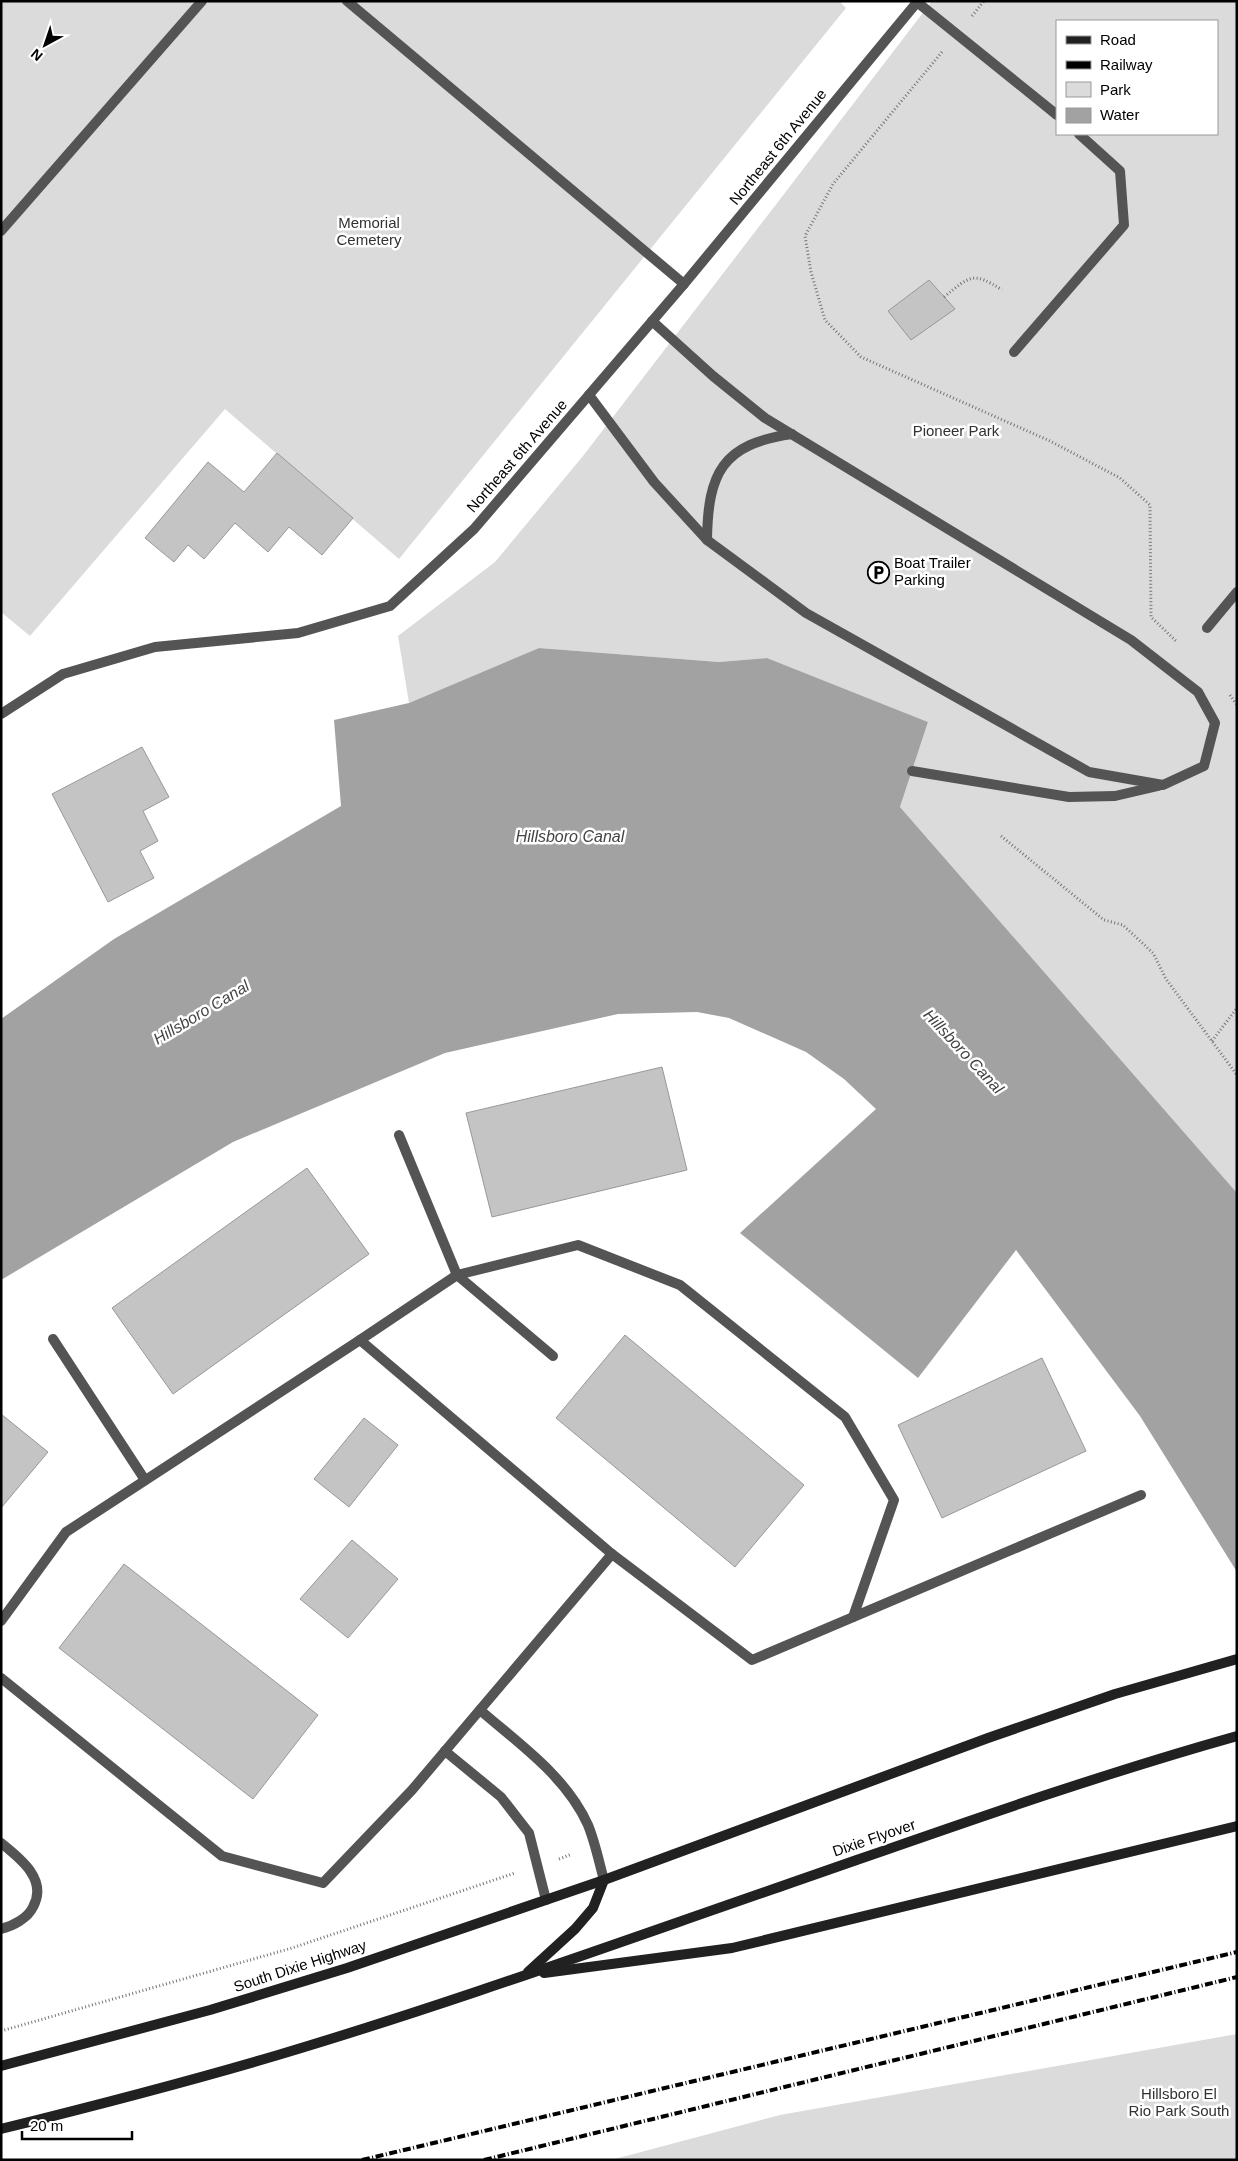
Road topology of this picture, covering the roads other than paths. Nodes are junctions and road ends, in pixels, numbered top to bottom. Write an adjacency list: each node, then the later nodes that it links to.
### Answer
1 (202, 1): 6 (street)
2 (347, 1): 7 (street)
3 (917, 2): 4 (street); 7 (street, Northeast 6th Avenue)
4 (1056, 115)
5 (1080, 135): 9 (street)
6 (1, 231)
7 (684, 284): 8 (street, Northeast 6th Avenue)
8 (652, 321): 10 (street, Northeast 6th Avenue); 11 (street)
9 (1014, 352)
10 (588, 395): 12 (street); 15 (street, Northeast 6th Avenue)
11 (792, 434): 12 (street); 17 (street)
12 (707, 540): 17 (street)
13 (1237, 592): 14 (street)
14 (1207, 628)
15 (1, 714)
16 (912, 771): 17 (street)
17 (1164, 785)
18 (399, 1135): 19 (street)
19 (457, 1275): 21 (street); 22 (street); 26 (street)
20 (53, 1339): 23 (street)
21 (360, 1340): 23 (street); 25 (street)
22 (553, 1356)
23 (145, 1480): 27 (street)
24 (1141, 1495): 26 (street)
25 (612, 1554): 26 (street); 30 (street)
26 (853, 1617)
27 (1, 1621)
28 (1237, 1660): 35 (main road)
29 (1, 1678): 32 (street)
30 (480, 1710): 32 (street); 35 (street)
31 (1237, 1736): 38 (main road, Dixie Flyover)
32 (445, 1751): 36 (street)
33 (1237, 1826): 38 (main road)
34 (1, 1843): 37 (street)
35 (604, 1880): 36 (main road, South Dixie Highway); 38 (main road)
36 (546, 1900): 39 (main road, South Dixie Highway)
37 (1, 1929)
38 (523, 1976): 40 (main road)
39 (1, 2066)
40 (1, 2129)

